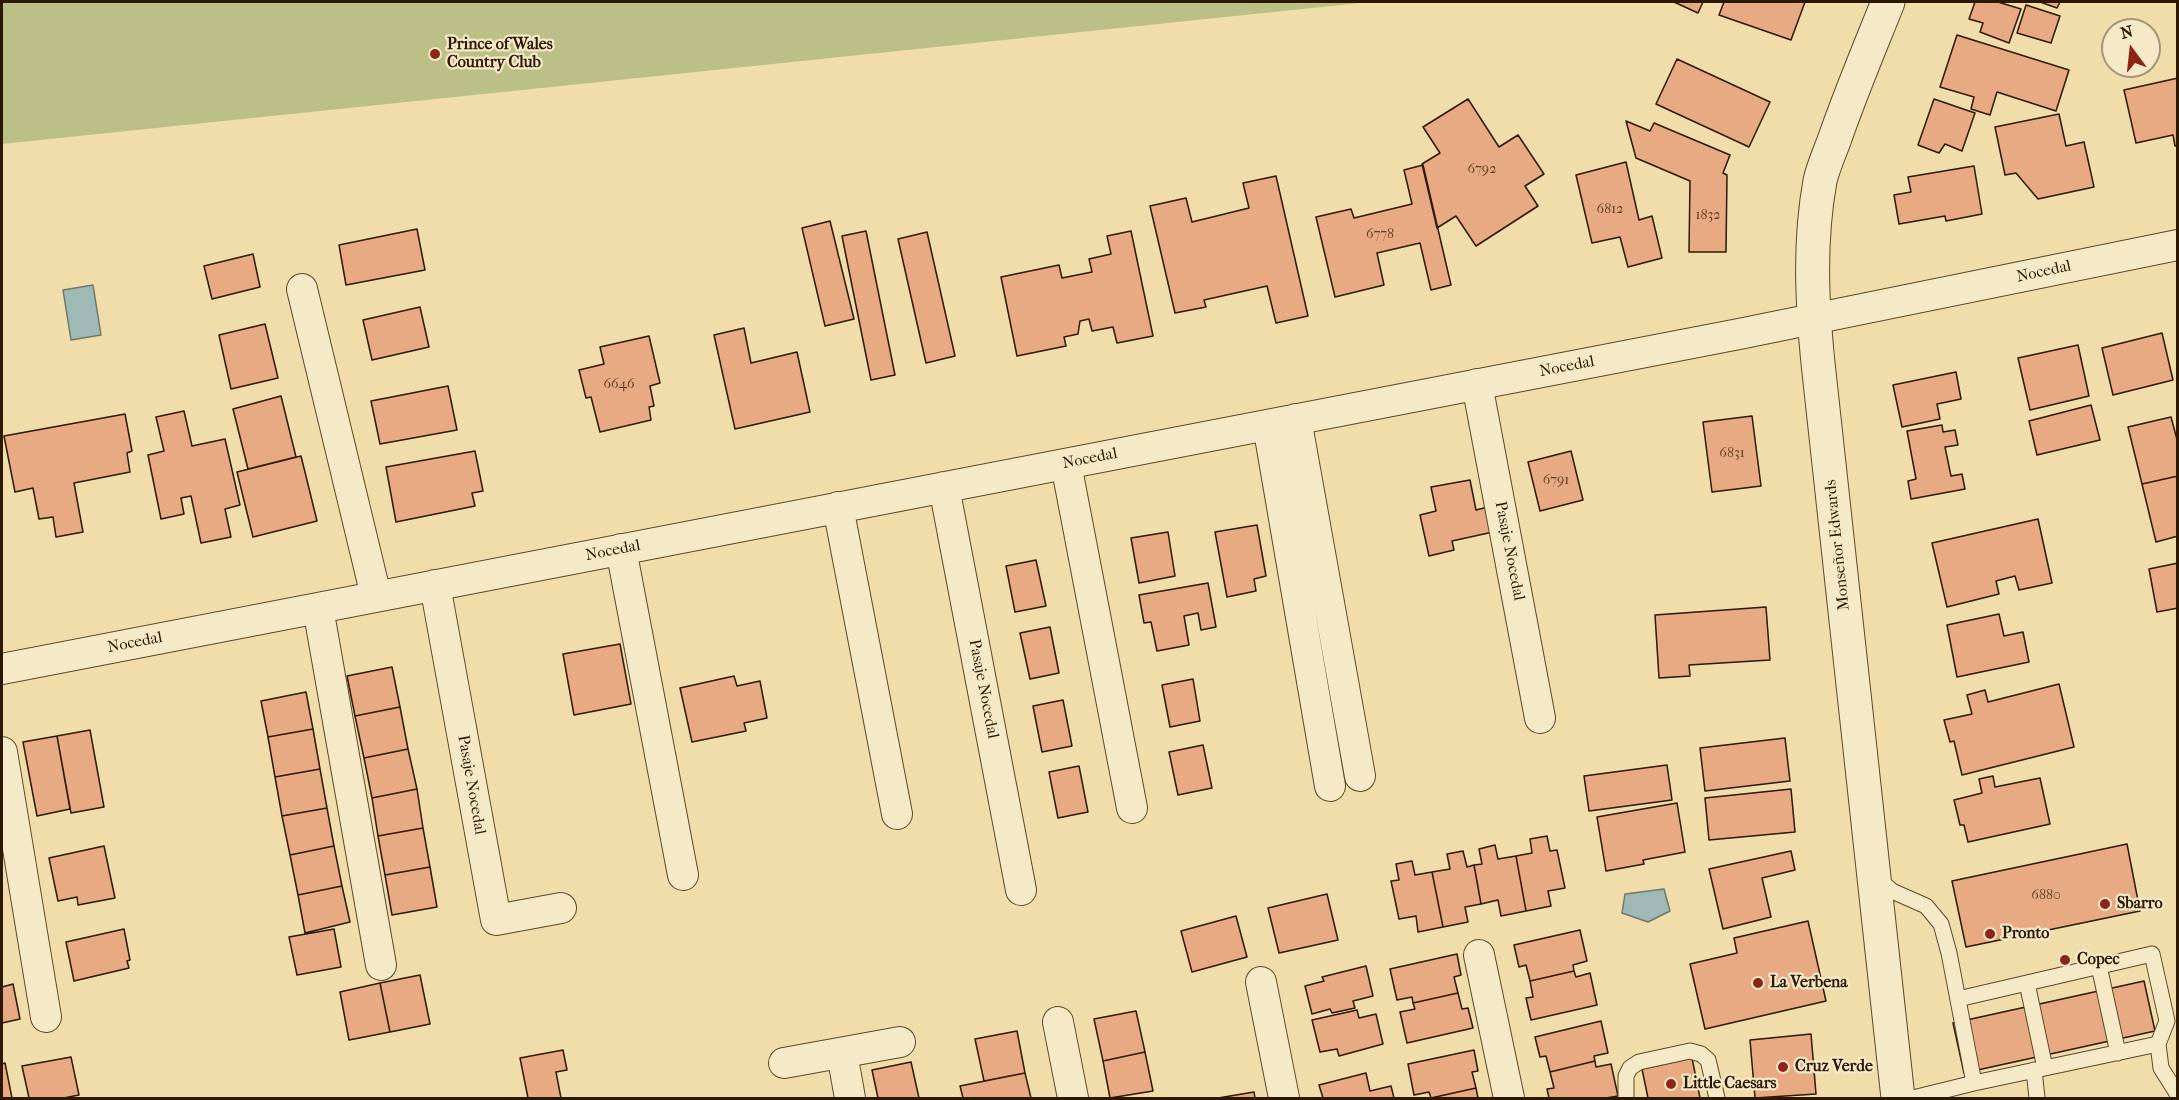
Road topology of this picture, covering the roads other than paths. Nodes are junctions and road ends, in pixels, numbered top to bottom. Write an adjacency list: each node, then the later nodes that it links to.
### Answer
1 (1888, 2): 4 (street, Monseñor Edwards)
2 (2177, 246): 4 (street, Nocedal)
3 (302, 289): 12 (street)
4 (1814, 319): 5 (street, Nocedal); 22 (street, Monseñor Edwards)
5 (1477, 384): 6 (street, Nocedal); 15 (street, Pasaje Nocedal)
6 (1282, 422): 7 (street, Nocedal); 17 (street); 18 (street)
7 (1066, 464): 8 (street, Nocedal); 19 (street)
8 (944, 487): 9 (street, Nocedal); 23 (street, Pasaje Nocedal)
9 (838, 507): 10 (street, Nocedal); 20 (street)
10 (621, 549): 11 (street, Nocedal); 21 (street)
11 (435, 585): 12 (street, Nocedal); 24 (street, Pasaje Nocedal)
12 (376, 596): 13 (street, Nocedal)
13 (318, 608): 14 (street, Nocedal); 26 (street)
14 (2, 669)
15 (1540, 718)
16 (2, 752): 31 (street)
17 (1360, 776)
18 (1330, 786)
19 (1132, 808)
20 (897, 814)
21 (683, 875)
22 (1874, 876): 30 (lane); 47 (street, Monseñor Edwards)
23 (1021, 891)
24 (561, 908)
25 (1479, 955): 44 (street)
26 (381, 965)
27 (2099, 966): 29 (lane); 34 (lane); 36 (lane)
28 (1261, 982): 43 (street)
29 (2027, 983): 30 (lane); 38 (lane)
30 (1958, 999): 39 (lane)
31 (46, 1017)
32 (1059, 1022): 42 (street)
33 (900, 1042): 35 (street)
34 (2158, 1044): 36 (lane); 40 (lane)
35 (842, 1053): 37 (street); 41 (street)
36 (2118, 1053): 38 (lane)
37 (784, 1064)
38 (2039, 1069): 39 (lane); 49 (lane)
39 (1974, 1083): 48 (lane)
40 (2178, 1095)
41 (850, 1098)
42 (1073, 1098)
43 (1284, 1098)
44 (1509, 1098)
45 (1626, 1098): 46 (lane)
46 (1717, 1098)
47 (1898, 1098)
48 (1912, 1098)
49 (2037, 1098)

